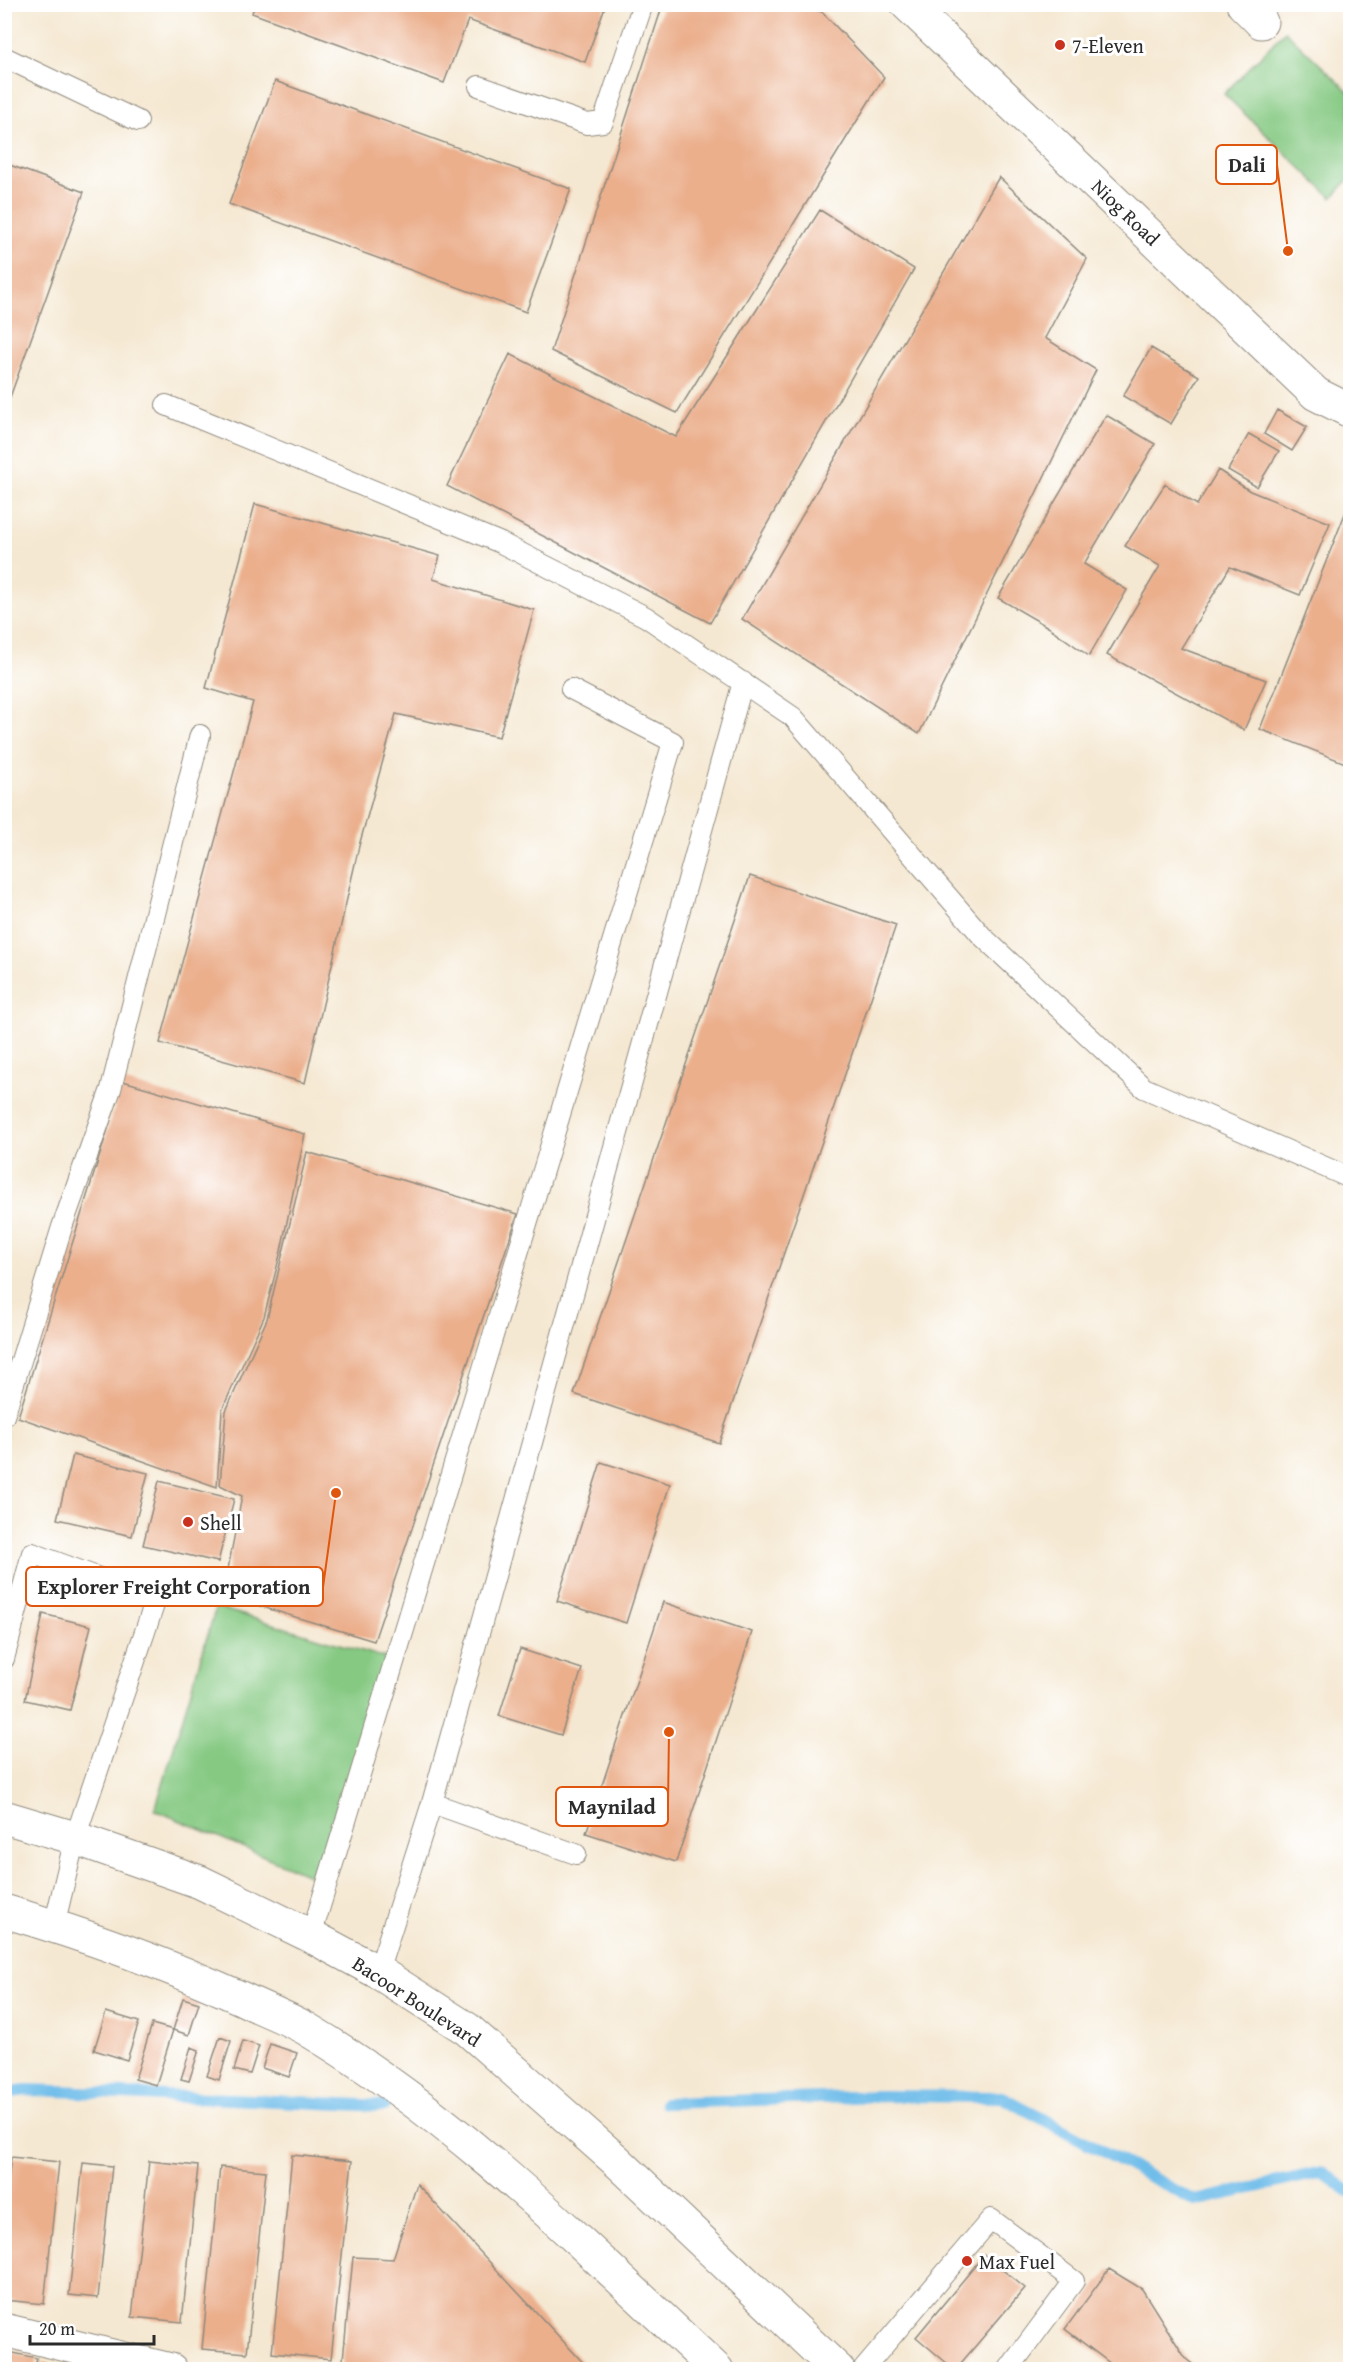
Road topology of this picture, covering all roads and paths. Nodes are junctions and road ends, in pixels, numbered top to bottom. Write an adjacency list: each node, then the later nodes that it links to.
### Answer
1 (643, 4): 4 (lane)
2 (920, 9): 7 (main road, Niog Road)
3 (4, 57): 5 (lane)
4 (479, 86)
5 (138, 121)
6 (166, 405): 8 (lane)
7 (1350, 411)
8 (743, 682): 11 (lane); 14 (lane)
9 (571, 689): 20 (lane)
10 (200, 735): 12 (lane)
11 (1350, 1178)
12 (4, 1416)
13 (4, 1659): 16 (lane)
14 (432, 1803): 17 (lane); 21 (lane)
15 (4, 1817): 16 (main road, Bacoor Boulevard)
16 (75, 1838): 19 (lane); 20 (main road, Bacoor Boulevard)
17 (576, 1854)
18 (4, 1911): 19 (main road)
19 (54, 1926): 24 (main road)
20 (311, 1936): 21 (main road, Bacoor Boulevard)
21 (378, 1972): 25 (main road, Bacoor Boulevard)
22 (4, 2330): 23 (main road)
23 (171, 2370)
24 (717, 2370)
25 (838, 2370)
26 (863, 2370): 27 (lane)
27 (1008, 2370)

